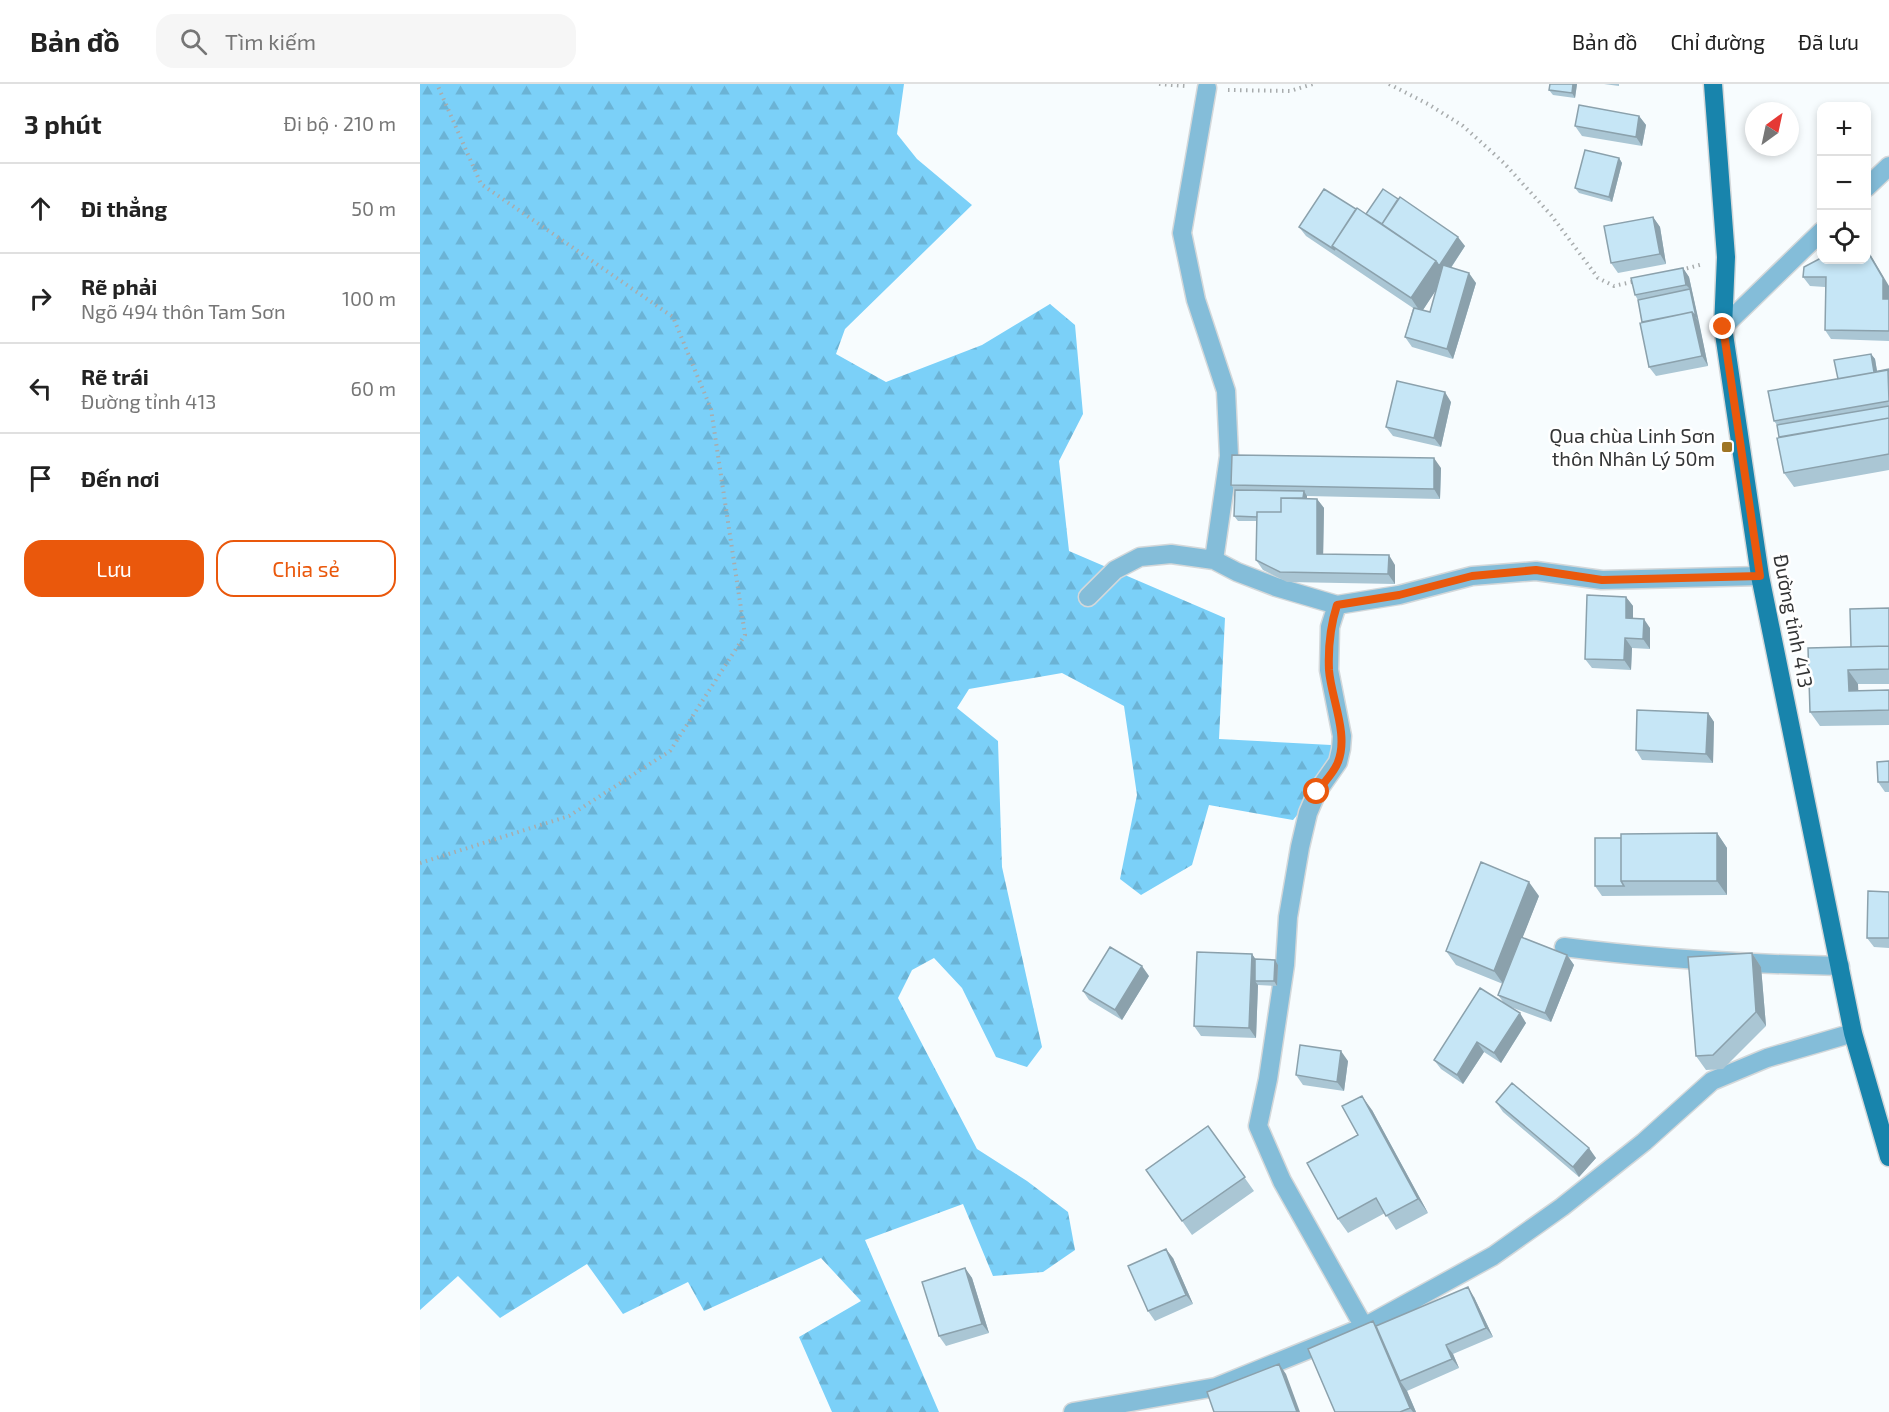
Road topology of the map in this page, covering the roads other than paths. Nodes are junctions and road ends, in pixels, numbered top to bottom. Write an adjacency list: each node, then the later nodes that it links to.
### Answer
1 (1713, 84): 6 (main road, Đường tỉnh 413)
2 (1208, 88): 7 (street)
3 (1889, 166): 4 (street)
4 (1871, 183)
5 (1817, 235): 6 (street)
6 (1723, 327): 8 (main road, Đường tỉnh 413)
7 (1214, 560): 9 (street); 10 (street)
8 (1760, 576): 10 (street); 12 (main road, Đường tỉnh 413)
9 (1088, 597)
10 (1337, 605): 15 (street)
11 (1564, 947): 12 (street)
12 (1840, 966): 13 (main road, Đường tỉnh 413)
13 (1853, 1033): 14 (main road, Đường tỉnh 413); 15 (street)
14 (1889, 1157)
15 (1364, 1327): 16 (street)
16 (1073, 1412)

